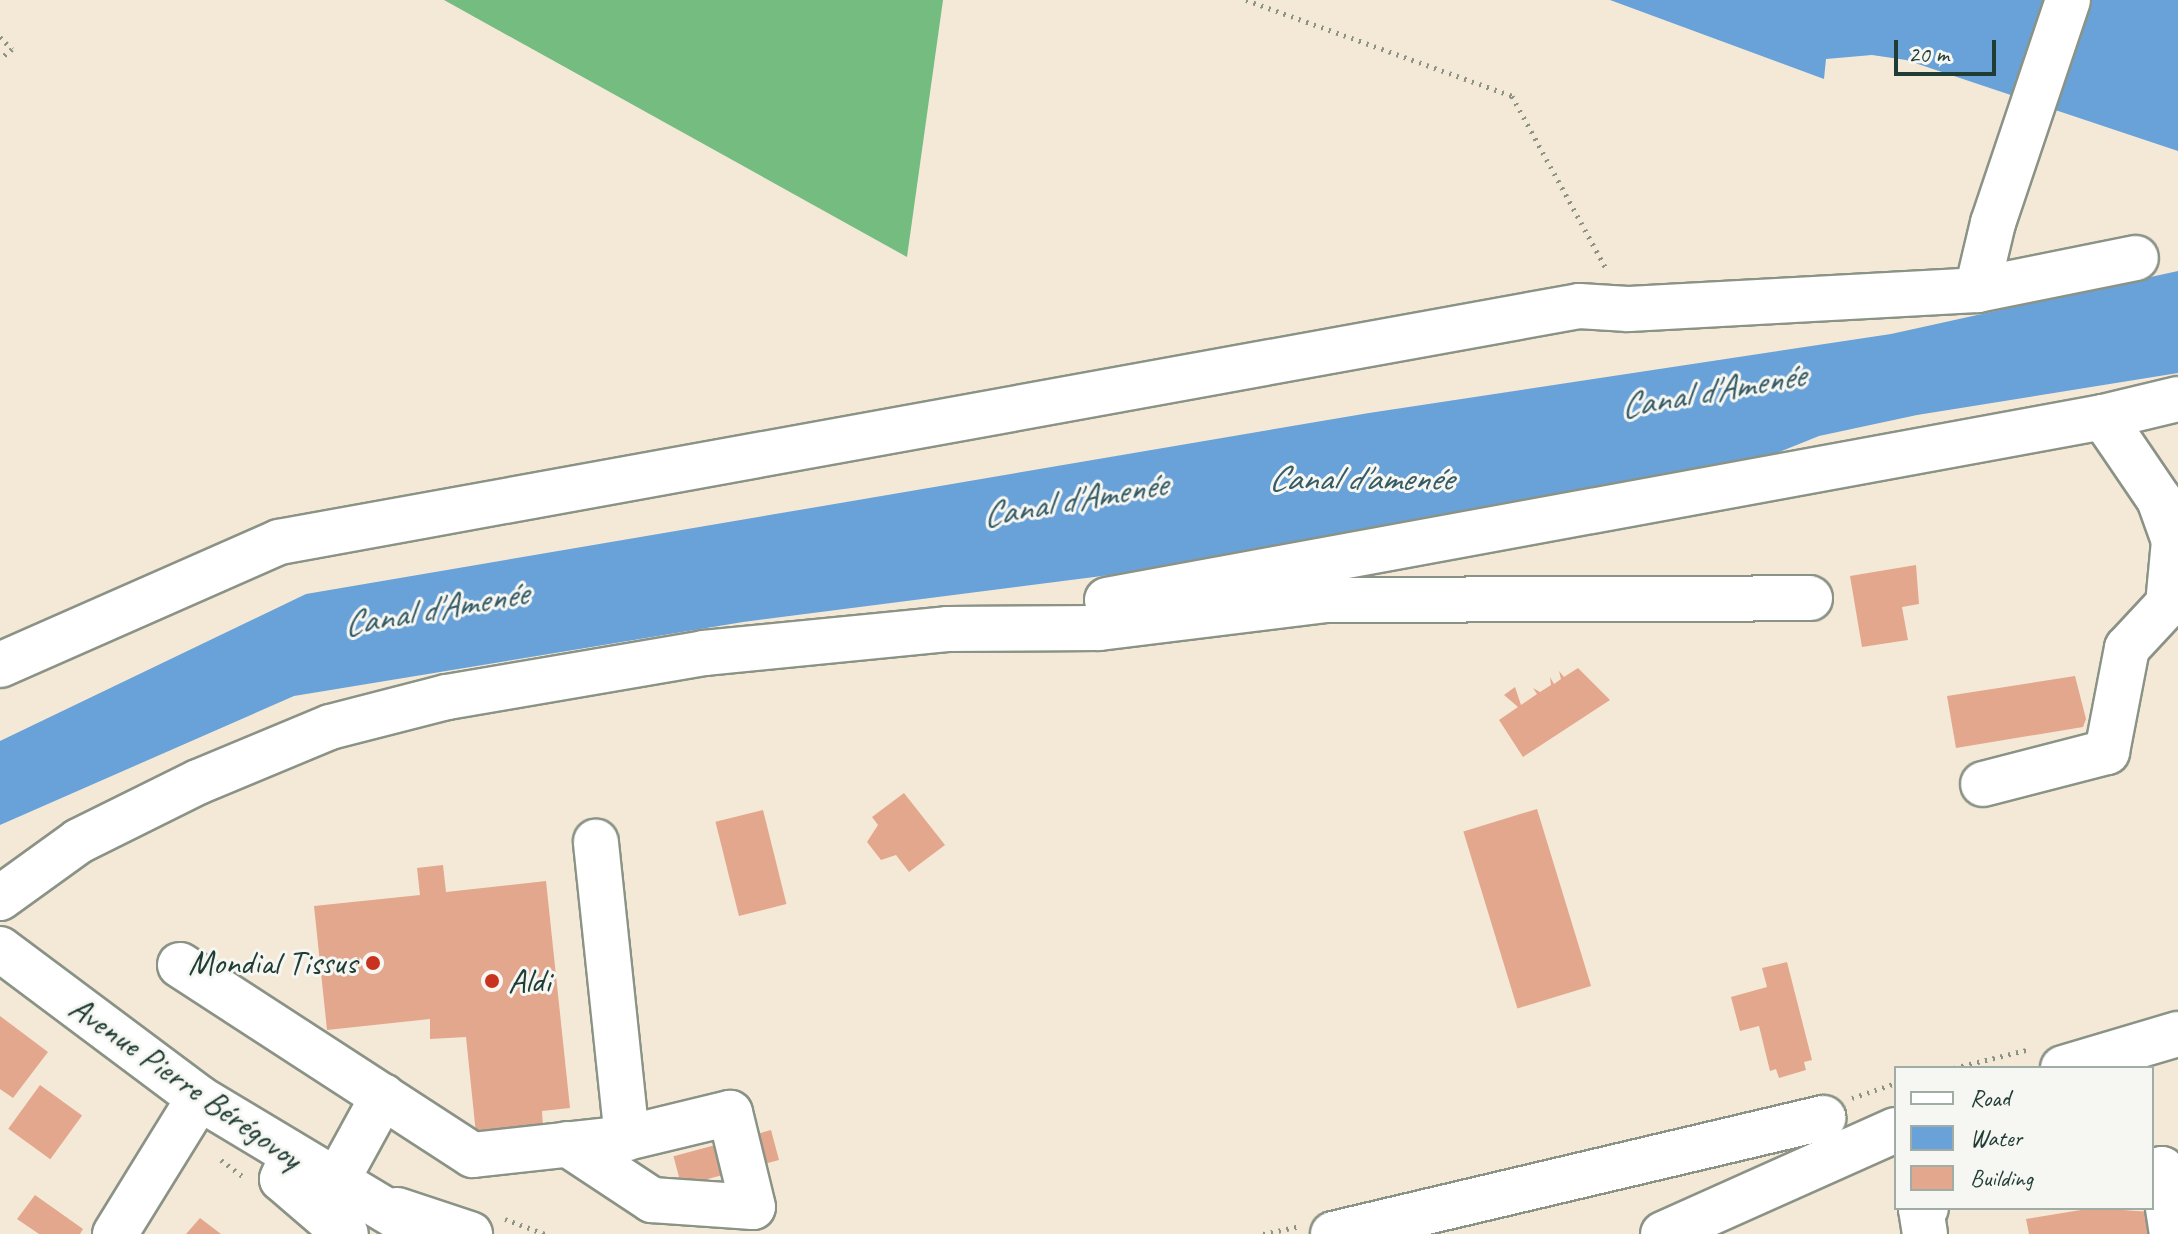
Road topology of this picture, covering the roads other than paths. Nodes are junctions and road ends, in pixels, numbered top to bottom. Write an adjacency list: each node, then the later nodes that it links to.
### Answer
1 (2068, 0): 3 (main road)
2 (2136, 258): 3 (main road)
3 (1977, 290): 8 (main road)
4 (2178, 399): 5 (main road)
5 (2103, 417): 7 (main road); 9 (main road)
6 (1810, 598): 7 (main road)
7 (947, 629): 11 (main road)
8 (0, 665)
9 (1983, 784)
10 (596, 842): 20 (main road)
11 (0, 898)
12 (0, 949): 17 (main road, Avenue Pierre Bérégovoy)
13 (180, 965): 16 (main road)
14 (2178, 1034): 15 (main road)
15 (2070, 1066)
16 (383, 1096): 21 (main road); 24 (main road)
17 (199, 1098): 22 (main road, Avenue Pierre Bérégovoy); 28 (main road)
18 (1823, 1118): 31 (main road)
19 (1894, 1131): 32 (main road)
20 (627, 1138): 21 (main road); 21 (main road)
21 (567, 1144)
22 (291, 1158): 24 (main road, Avenue Pierre Bérégovoy); 29 (main road)
23 (2154, 1171): 34 (main road)
24 (336, 1182): 25 (main road, Avenue Pierre Bérégovoy)
25 (378, 1204): 27 (main road); 30 (main road)
26 (1921, 1210): 33 (main road)
27 (485, 1226)
28 (115, 1234)
29 (346, 1234)
30 (425, 1234)
31 (1333, 1234)
32 (1663, 1234)
33 (1925, 1234)
34 (2172, 1234)

